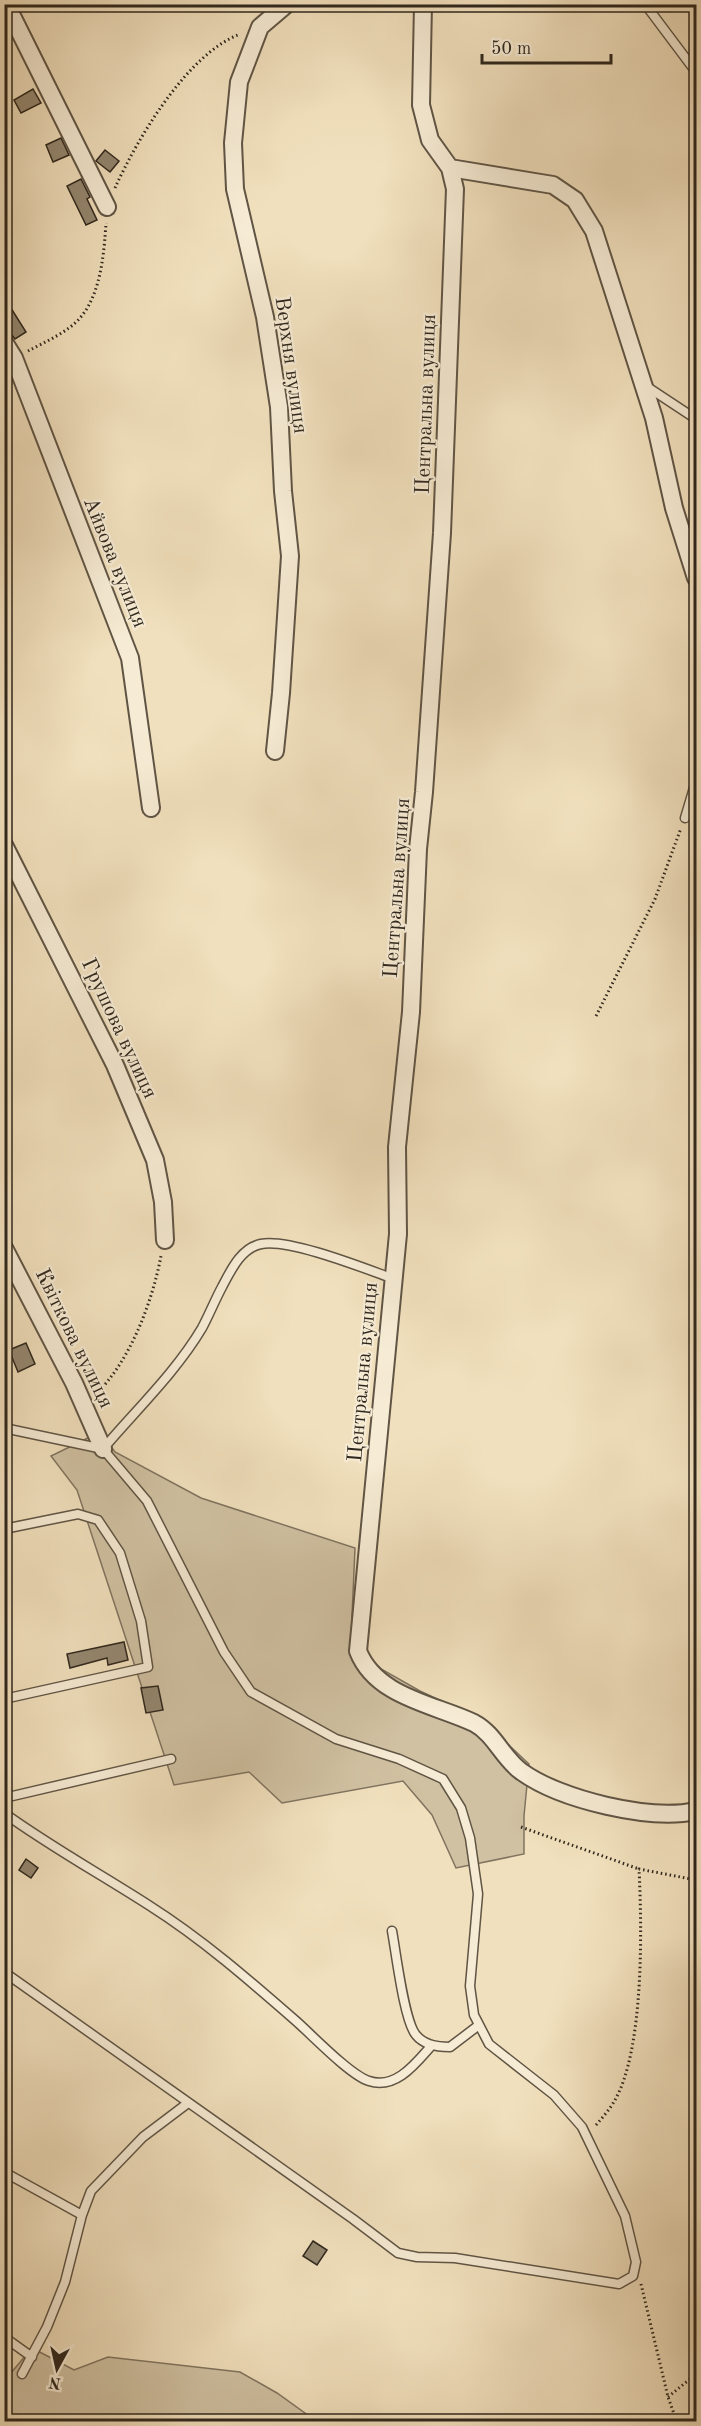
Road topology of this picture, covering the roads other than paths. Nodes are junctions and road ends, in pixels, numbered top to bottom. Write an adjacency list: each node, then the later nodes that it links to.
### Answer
1 (6, 4): 7 (street)
2 (287, 4): 12 (street, Верхня вулиця)
3 (423, 4): 6 (street)
4 (645, 4): 5 (lane)
5 (696, 72)
6 (450, 168): 9 (street); 19 (street, Центральна вулиця)
7 (107, 207)
8 (4, 342): 14 (street, Айвова вулиця)
9 (643, 384): 10 (lane); 11 (street)
10 (696, 418)
11 (696, 578)
12 (275, 751)
13 (696, 781): 15 (lane)
14 (151, 808)
15 (685, 818)
16 (4, 845): 17 (street, Грушова вулиця)
17 (165, 1240)
18 (4, 1248): 21 (street, Квіткова вулиця)
19 (394, 1279): 21 (lane); 26 (street, Центральна вулиця)
20 (4, 1428): 21 (lane)
21 (103, 1449): 30 (lane)
22 (4, 1529): 23 (lane)
23 (4, 1699)
24 (171, 1759): 25 (lane)
25 (4, 1798)
26 (696, 1811)
27 (4, 1813): 31 (lane)
28 (392, 1931): 31 (lane)
29 (4, 1972): 32 (lane)
30 (479, 2025): 31 (lane); 32 (lane)
31 (432, 2045)
32 (188, 2103): 34 (lane)
33 (4, 2172): 34 (lane)
34 (82, 2215): 36 (lane)
35 (4, 2337): 36 (lane)
36 (32, 2357): 37 (lane)
37 (22, 2373)

